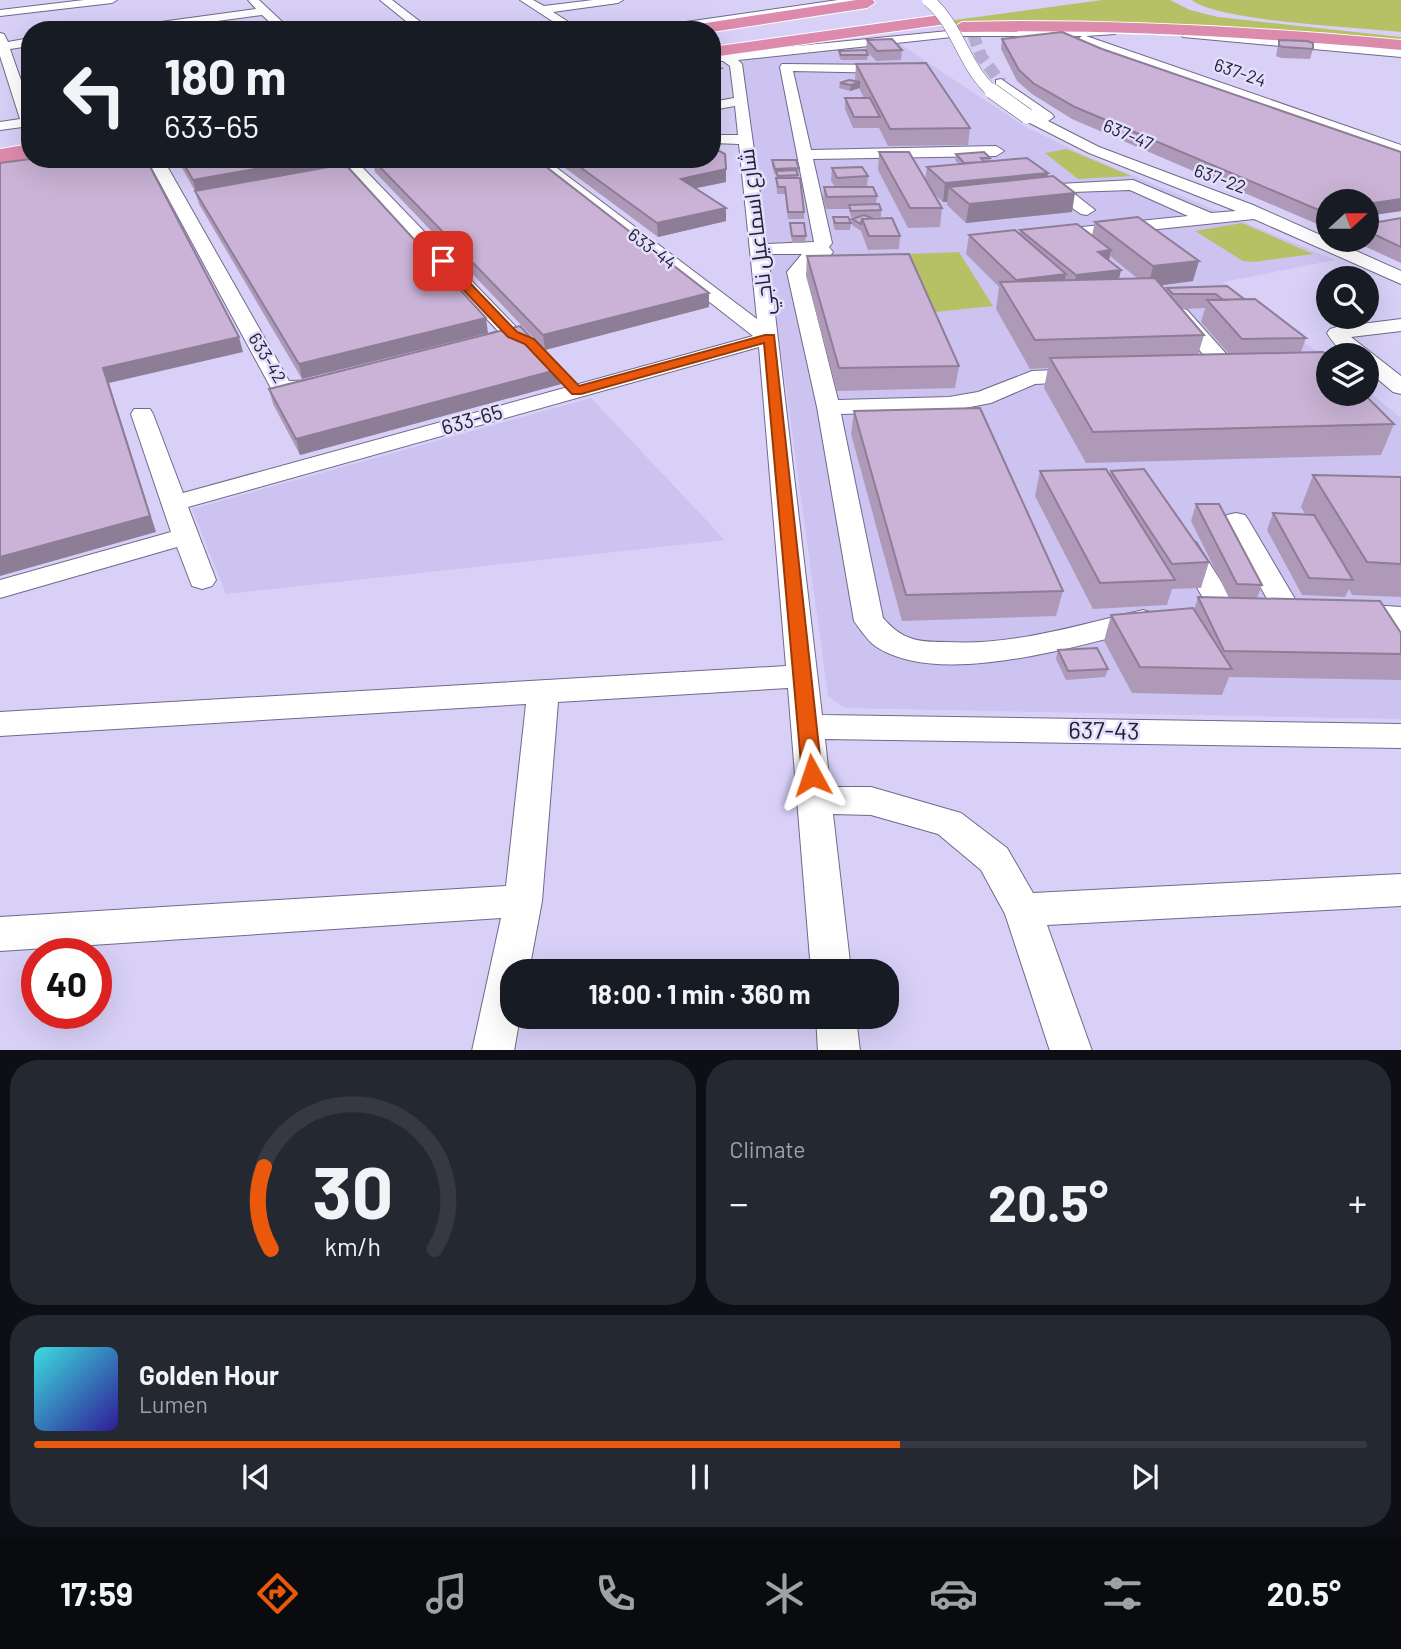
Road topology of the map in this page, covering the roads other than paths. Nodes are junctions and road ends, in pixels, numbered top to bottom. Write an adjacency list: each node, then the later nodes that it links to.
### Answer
1 (112, 0): 13 (street)
2 (253, 0): 12 (street)
3 (385, 0): 18 (street)
4 (525, 0): 10 (street)
5 (618, 0): 10 (street)
6 (806, 0): 9 (street)
7 (861, 0): 9 (street)
8 (885, 3): 21 (highway); 22 (highway)
9 (821, 6): 20 (street)
10 (542, 10): 19 (street)
11 (1010, 10): 15 (highway)
12 (265, 11): 16 (street); 17 (street)
13 (0, 13)
14 (1213, 13): 24 (highway)
15 (943, 14): 23 (street); 27 (highway); 28 (highway); 29 (street); 30 (highway); 63 (street, 637-22, bridge)
16 (191, 21)
17 (276, 21)
18 (413, 21)
19 (560, 21)
20 (715, 21)
21 (721, 26)
22 (721, 27)
23 (1066, 32): 31 (street); 48 (street, 637-24)
24 (1401, 35)
25 (1, 41): 26 (street); 37 (street)
26 (21, 42)
27 (1401, 46)
28 (721, 52)
29 (721, 52)
30 (721, 53)
31 (1401, 53)
32 (721, 54): 34 (street)
33 (721, 59): 40 (street, شارع اسماعيل ناجي)
34 (775, 67): 35 (street); 50 (street)
35 (906, 69)
36 (21, 80): 37 (street)
37 (15, 81): 39 (street)
38 (1001, 83): 63 (street, 637-47)
39 (21, 100)
40 (741, 101): 41 (street); 47 (street, شارع اسماعيل ناجي)
41 (721, 104)
42 (0, 126): 43 (street)
43 (21, 126)
44 (21, 130): 45 (highway)
45 (0, 139)
46 (721, 139): 47 (street)
47 (746, 140): 67 (street, شارع اسماعيل ناجي)
48 (1401, 150)
49 (996, 151): 50 (street)
50 (804, 155): 69 (street)
51 (0, 156): 52 (highway)
52 (21, 157)
53 (21, 163): 59 (street)
54 (162, 168): 82 (street, 633-42)
55 (367, 168): 75 (street)
56 (547, 168): 73 (street, 633-44)
57 (883, 168): 58 (street)
58 (917, 169)
59 (0, 171)
60 (1034, 174): 61 (street)
61 (1055, 189): 62 (street); 64 (street)
62 (1087, 210)
63 (1252, 211): 64 (street); 66 (street, 637-22)
64 (1210, 219): 65 (street)
65 (1033, 237)
66 (1316, 237)
67 (760, 248): 69 (street); 73 (street, شارع اسماعيل ناجي)
68 (1348, 252): 70 (street, 637-22)
69 (828, 254): 85 (street)
70 (1401, 278)
71 (1180, 314): 78 (street)
72 (1401, 325): 74 (street)
73 (769, 338): 84 (street, 633-65); 96 (street, شارع اسماعيل ناجي)
74 (1348, 343)
75 (473, 345)
76 (1255, 370): 78 (street)
77 (1379, 370): 83 (street)
78 (1229, 371): 80 (street)
79 (558, 372): 84 (street)
80 (1203, 372)
81 (1099, 375): 85 (street)
82 (341, 379)
83 (1401, 387)
84 (577, 391): 87 (street, 633-65)
85 (828, 407): 94 (street)
86 (142, 414): 87 (street)
87 (174, 503): 90 (street)
88 (1236, 521): 93 (street)
89 (1173, 526): 93 (street)
90 (186, 536): 91 (street); 92 (street)
91 (202, 580)
92 (0, 589)
93 (1267, 611): 95 (street)
94 (1169, 615)
95 (1401, 624)
96 (802, 676): 97 (street); 99 (street, شارع اسماعيل ناجي)
97 (544, 692): 98 (street); 103 (street)
98 (0, 724)
99 (808, 727): 100 (street, 637-43); 101 (street, شارع اسماعيل ناجي)
100 (1401, 736)
101 (814, 800): 104 (street); 106 (street, شارع اسماعيل ناجي)
102 (1401, 890): 104 (street)
103 (523, 901): 105 (street); 108 (street)
104 (1023, 910): 110 (street)
105 (0, 934)
106 (830, 959)
107 (837, 1029): 109 (street)
108 (493, 1050)
109 (839, 1050)
110 (1071, 1050)

